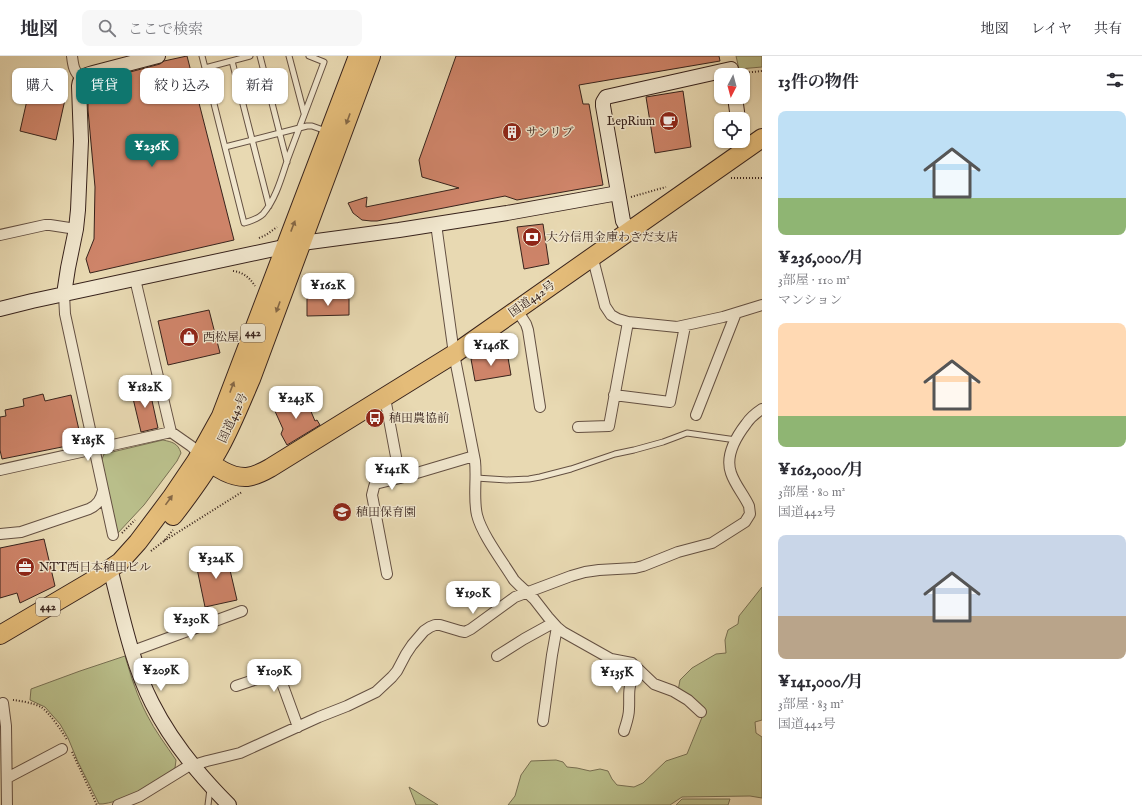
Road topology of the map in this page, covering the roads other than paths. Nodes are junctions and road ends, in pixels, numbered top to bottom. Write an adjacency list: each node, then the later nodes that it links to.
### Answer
1 (72, 56): 14 (street)
2 (158, 56): 11 (street)
3 (202, 56): 12 (lane)
4 (250, 56): 10 (lane)
5 (260, 56): 20 (lane)
6 (289, 56): 17 (lane)
7 (308, 56): 17 (lane)
8 (358, 56): 19 (highway, 国道442号 / 442)
9 (371, 56): 33 (highway, 国道442号 / 442, one-way to 33)
10 (232, 61): 12 (lane); 22 (lane)
11 (112, 68)
12 (205, 68)
13 (714, 72): 27 (street)
14 (76, 73)
15 (80, 104): 30 (street)
16 (214, 104): 24 (lane)
17 (304, 114): 18 (lane)
18 (299, 128): 19 (lane); 20 (lane); 26 (lane)
19 (329, 132): 33 (highway, 国道442号 / 442, one-way to 19)
20 (280, 133): 22 (lane); 26 (lane)
21 (762, 138): 23 (highway, 国道442号)
22 (252, 140): 24 (lane); 28 (lane)
23 (750, 143)
24 (225, 147): 28 (lane)
25 (739, 148): 31 (highway, 国道442号)
26 (287, 162): 28 (lane)
27 (618, 193): 29 (street); 31 (street)
28 (269, 206)
29 (436, 224): 33 (street); 43 (street)
30 (76, 229): 32 (street); 36 (street)
31 (629, 231): 34 (highway, 国道442号)
32 (0, 235)
33 (294, 244): 35 (street); 54 (highway, 国道442号 / 442)
34 (591, 258): 39 (highway, 国道442号); 41 (street)
35 (135, 279): 36 (street); 50 (street)
36 (64, 294): 38 (street); 52 (street)
37 (762, 305): 40 (street)
38 (0, 309)
39 (517, 310): 43 (highway, 国道442号); 46 (street)
40 (736, 313): 42 (street); 48 (street)
41 (628, 322): 42 (street); 44 (street)
42 (685, 326): 44 (street)
43 (454, 354): 45 (highway, 国道442号); 53 (street)
44 (614, 395): 49 (street)
45 (385, 398): 54 (highway, 国道442号); 56 (street)
46 (540, 407)
47 (762, 409): 51 (street)
48 (696, 415)
49 (578, 427)
50 (171, 432): 52 (street); 54 (street)
51 (736, 440): 57 (lane); 63 (street)
52 (95, 449): 55 (street); 58 (street)
53 (474, 456): 56 (street); 57 (street)
54 (205, 458): 62 (highway, 国道442号 / 442)
55 (0, 470)
56 (400, 478): 61 (street)
57 (476, 478): 63 (street)
58 (103, 488): 59 (street); 60 (street)
59 (0, 534)
60 (113, 535)
61 (387, 574)
62 (103, 575): 66 (highway, 国道442号 / 442); 67 (street)
63 (528, 593): 65 (street); 74 (street)
64 (242, 611): 67 (street)
65 (555, 625): 68 (street); 69 (street); 73 (street)
66 (0, 635)
67 (132, 651): 77 (street)
68 (497, 656)
69 (638, 670): 72 (street); 75 (street)
70 (236, 686): 74 (street)
71 (3, 703): 78 (street)
72 (701, 712)
73 (543, 721)
74 (298, 727): 77 (street)
75 (624, 731)
76 (62, 749): 78 (street)
77 (192, 765): 79 (street); 81 (street)
78 (7, 778): 80 (street)
79 (211, 786): 82 (lane); 83 (street)
80 (6, 805)
81 (118, 805)
82 (208, 805)
83 (229, 805)

